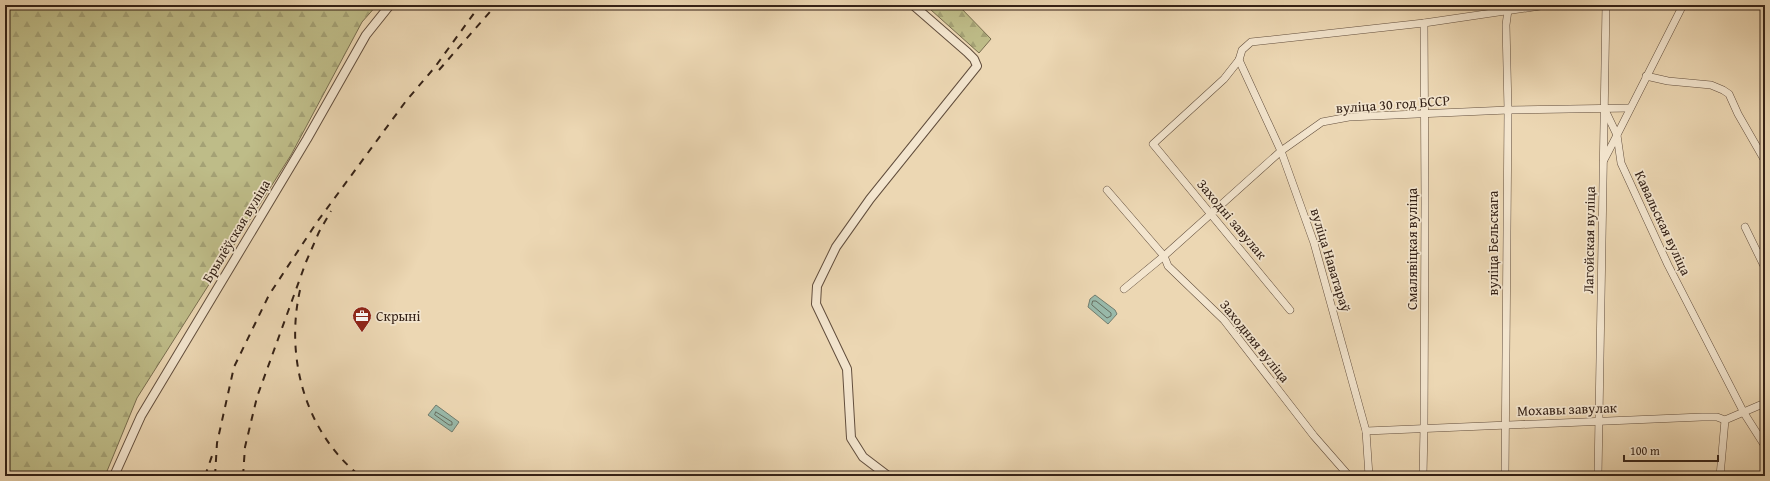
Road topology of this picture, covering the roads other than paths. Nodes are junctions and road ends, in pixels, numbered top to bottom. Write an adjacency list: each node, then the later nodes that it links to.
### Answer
1 (390, 5): 33 (street, Брылёўская вуліца)
2 (913, 5): 34 (street)
3 (1547, 5): 6 (street)
4 (1606, 5): 10 (street, Лагойская вуліца)
5 (1683, 5): 9 (street)
6 (1508, 10): 7 (street); 12 (street, вуліца Бельскага)
7 (1424, 23): 8 (street); 13 (street, Смалявіцкая вуліца)
8 (1239, 60): 15 (street, вуліца Наватараў); 19 (street, Заходні завулак)
9 (1646, 76): 11 (street); 16 (street)
10 (1604, 108): 11 (street, вуліца 30 год БССР); 12 (street, вуліца 30 год БССР); 14 (street, Кавальская вуліца); 17 (street, Лагойская вуліца)
11 (1630, 108): 14 (street)
12 (1508, 110): 13 (street, вуліца 30 год БССР); 29 (street, вуліца Бельскага)
13 (1424, 115): 15 (street, вуліца 30 год БССР); 30 (street, Смалявіцкая вуліца)
14 (1617, 135): 17 (street); 26 (street, Кавальская вуліца)
15 (1281, 151): 19 (street, вуліца 30 год БССР); 31 (street, вуліца Наватараў)
16 (1765, 161)
17 (1603, 162): 28 (street, Лагойская вуліца)
18 (1107, 190): 21 (street, Заходняя вуліца)
19 (1211, 213): 21 (street, вуліца 30 год БССР); 24 (street, Заходні завулак)
20 (1745, 227): 22 (street)
21 (1164, 256): 23 (street, вуліца 30 год БССР); 35 (street, Заходняя вуліца)
22 (1765, 268)
23 (1124, 289)
24 (1290, 310)
25 (1765, 403): 26 (street, Мохавы завулак)
26 (1744, 413): 27 (street, Мохавы завулак); 32 (street, Кавальская вуліца)
27 (1725, 420): 28 (street, Мохавы завулак); 40 (street)
28 (1599, 421): 29 (street, Мохавы завулак); 39 (street, Лагойская вуліца)
29 (1506, 424): 30 (street, Мохавы завулак); 38 (street, вуліца Бельскага)
30 (1424, 427): 31 (street, Мохавы завулак); 37 (street, Смалявіцкая вуліца)
31 (1366, 430): 36 (street, вуліца Наватараў)
32 (1765, 446)
33 (114, 476)
34 (888, 476)
35 (1349, 476)
36 (1369, 476)
37 (1423, 476)
38 (1505, 476)
39 (1598, 476)
40 (1720, 476)

